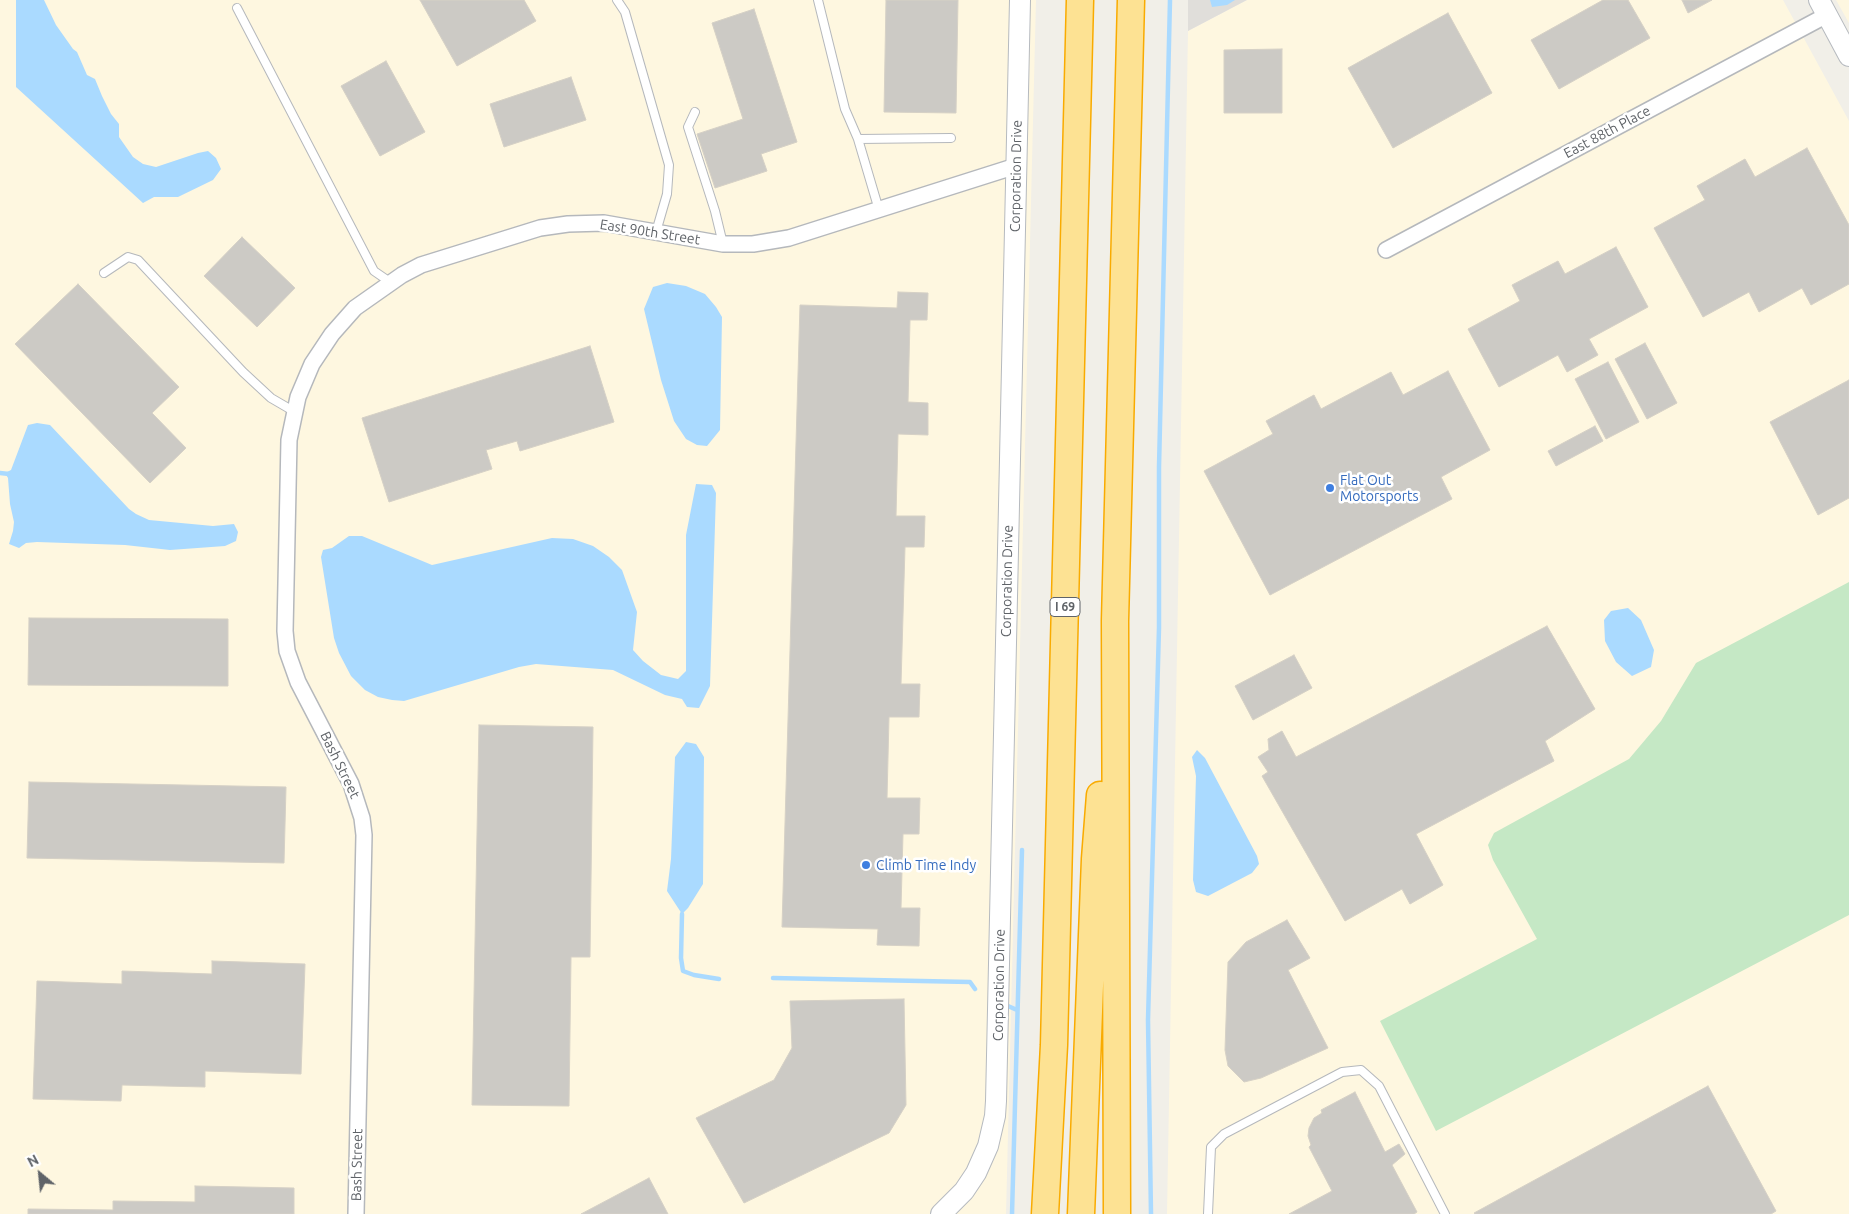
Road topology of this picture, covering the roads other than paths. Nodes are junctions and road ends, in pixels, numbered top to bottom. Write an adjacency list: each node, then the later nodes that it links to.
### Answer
1 (617, 0): 14 (lane)
2 (818, 0): 11 (lane)
3 (1020, 0): 12 (street, Corporation Drive)
4 (1080, 0): 25 (highway, I 69)
5 (1131, 0): 21 (highway)
6 (1823, 7): 8 (street); 16 (street, East 88th Place)
7 (237, 8): 18 (lane)
8 (1849, 56)
9 (694, 112): 15 (lane)
10 (951, 138): 11 (lane)
11 (858, 139): 13 (lane)
12 (1016, 166): 13 (street, East 90th Street); 24 (street, Corporation Drive)
13 (879, 210): 15 (street, East 90th Street)
14 (656, 232): 15 (street, East 90th Street); 18 (street, East 90th Street)
15 (723, 244)
16 (1386, 250)
17 (104, 273): 20 (lane)
18 (390, 282): 19 (street, East 90th Street)
19 (316, 358): 20 (street, Bash Street)
20 (295, 412): 23 (street, Bash Street)
21 (1116, 621): 26 (highway); 27 (highway)
22 (1444, 1212): 28 (lane); 29 (lane)
23 (356, 1214)
24 (941, 1214)
25 (1045, 1214)
26 (1081, 1214)
27 (1117, 1214)
28 (1208, 1214)
29 (1434, 1214)

